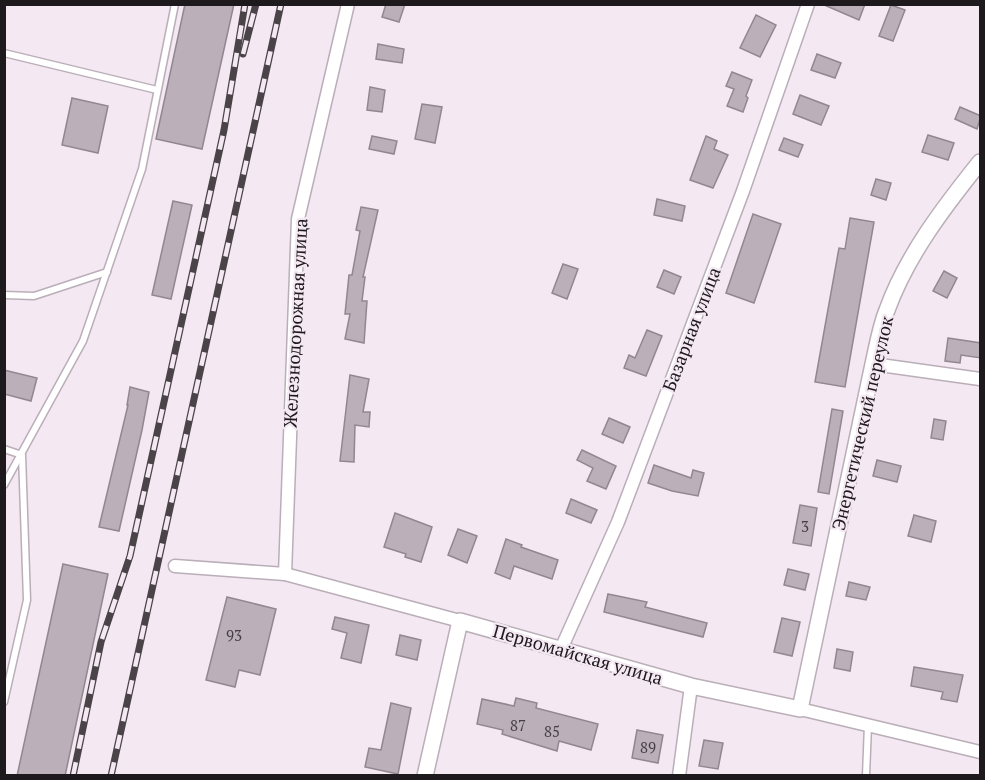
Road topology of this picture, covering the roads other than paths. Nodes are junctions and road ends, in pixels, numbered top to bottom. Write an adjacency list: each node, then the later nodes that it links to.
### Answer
1 (175, 4): 5 (lane)
2 (348, 4): 15 (street, Железнодорожная улица)
3 (808, 4): 17 (street, Базарная улица)
4 (4, 53): 5 (lane)
5 (157, 90): 7 (lane)
6 (981, 162): 9 (street, Энергетический переулок)
7 (107, 272): 8 (lane); 12 (lane)
8 (4, 295)
9 (873, 364): 10 (street); 20 (street, Энергетический переулок)
10 (981, 379)
11 (4, 449): 12 (lane)
12 (22, 454): 13 (lane); 19 (lane)
13 (4, 484)
14 (175, 566): 15 (street, Первомайская улица)
15 (285, 574): 16 (street, Первомайская улица)
16 (460, 621): 17 (street, Первомайская улица); 23 (street)
17 (561, 649): 18 (street, Первомайская улица)
18 (691, 686): 20 (street, Первомайская улица); 24 (street)
19 (4, 702)
20 (800, 709): 21 (street, Первомайская улица)
21 (868, 724): 22 (street, Первомайская улица); 25 (lane)
22 (981, 752)
23 (425, 776)
24 (679, 776)
25 (866, 776)

